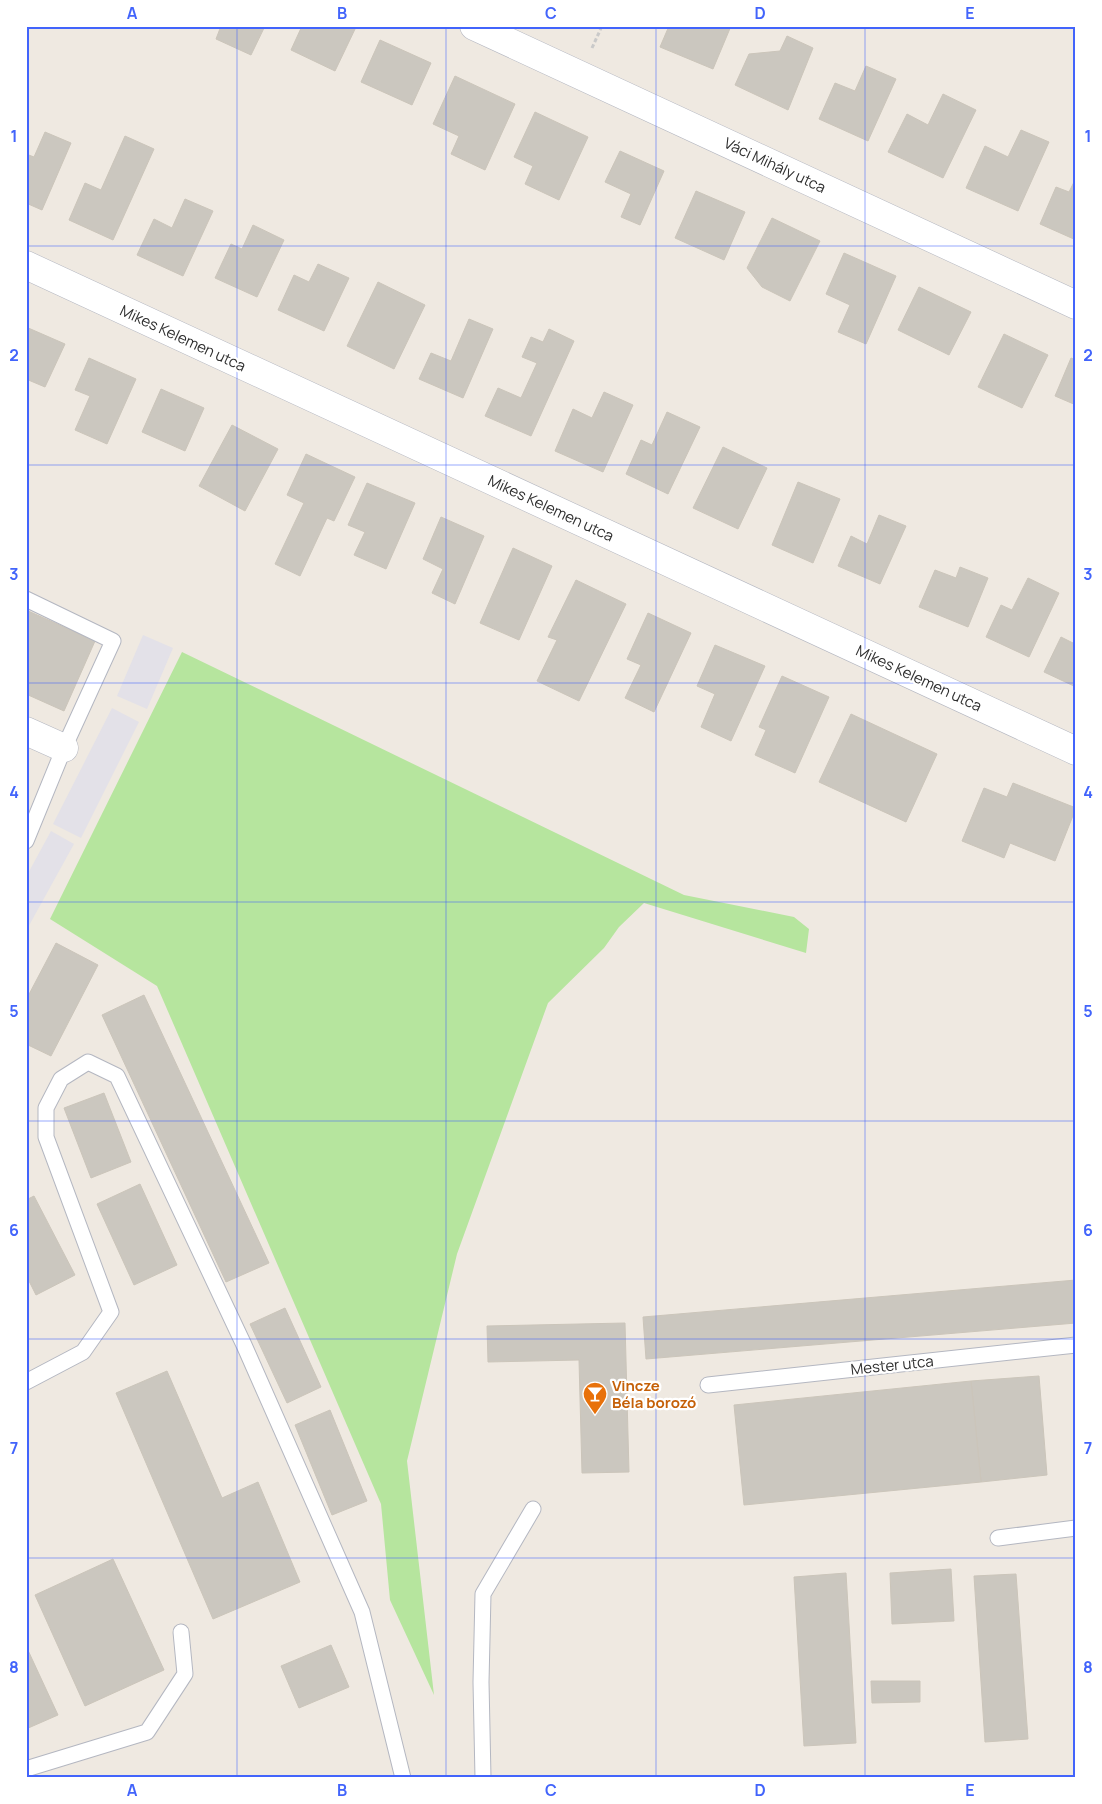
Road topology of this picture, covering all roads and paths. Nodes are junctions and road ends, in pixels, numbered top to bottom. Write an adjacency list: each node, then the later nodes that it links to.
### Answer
1 (474, 26): 3 (street, Váci Mihály utca)
2 (26, 265): 7 (street, Mikes Kelemen utca)
3 (1076, 305)
4 (26, 599): 6 (lane)
5 (26, 731): 6 (street)
6 (64, 748): 8 (lane)
7 (1076, 751)
8 (26, 841)
9 (1076, 1345): 11 (lane, Mester utca)
10 (26, 1382): 17 (lane)
11 (708, 1385)
12 (533, 1509): 18 (lane)
13 (1076, 1528): 14 (lane)
14 (998, 1538)
15 (181, 1632): 16 (lane)
16 (26, 1769)
17 (403, 1778)
18 (483, 1778)

